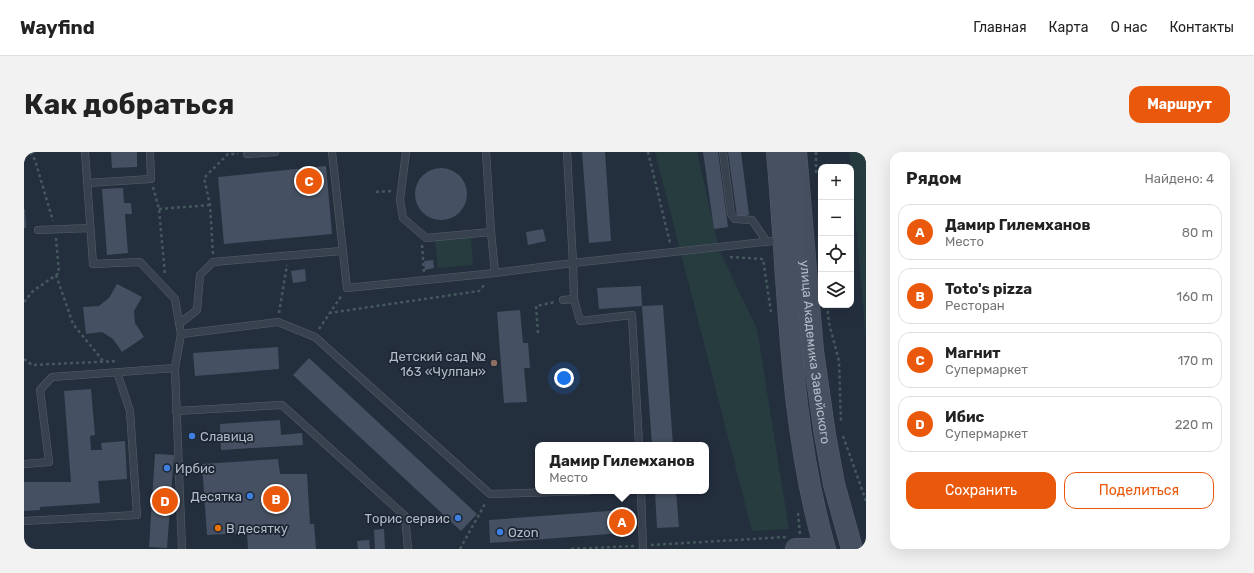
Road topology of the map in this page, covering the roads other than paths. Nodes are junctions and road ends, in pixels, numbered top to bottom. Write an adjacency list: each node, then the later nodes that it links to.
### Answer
1 (85, 152): 12 (lane)
2 (150, 152): 12 (lane)
3 (275, 152): 11 (lane)
4 (332, 152): 17 (lane)
5 (406, 152): 15 (lane)
6 (486, 152): 15 (lane)
7 (567, 152): 18 (lane)
8 (723, 152): 16 (lane)
9 (777, 152): 16 (street, улица Академика Завойского)
10 (796, 152): 27 (street, улица Академика Завойского)
11 (247, 154)
12 (87, 183): 13 (lane)
13 (90, 228): 14 (lane); 22 (lane)
14 (38, 230)
15 (491, 232): 19 (lane)
16 (776, 241): 18 (lane); 28 (street, улица Академика Завойского)
17 (341, 251): 19 (lane); 22 (lane)
18 (573, 263): 19 (lane); 20 (lane)
19 (495, 273)
20 (574, 299): 21 (lane); 29 (lane)
21 (563, 300)
22 (179, 324): 23 (lane)
23 (181, 334): 24 (lane); 31 (lane)
24 (175, 368): 25 (lane); 26 (lane)
25 (117, 372): 30 (lane); 33 (lane)
26 (176, 411): 35 (lane); 36 (lane)
27 (836, 430): 28 (street); 40 (street, улица Академика Завойского)
28 (800, 436): 39 (street, улица Академика Завойского)
29 (639, 442)
30 (24, 464)
31 (535, 493)
32 (642, 494): 34 (lane)
33 (24, 521)
34 (643, 547)
35 (182, 549)
36 (408, 549)
37 (796, 549): 38 (street)
38 (809, 549)
39 (825, 549)
40 (852, 549)

